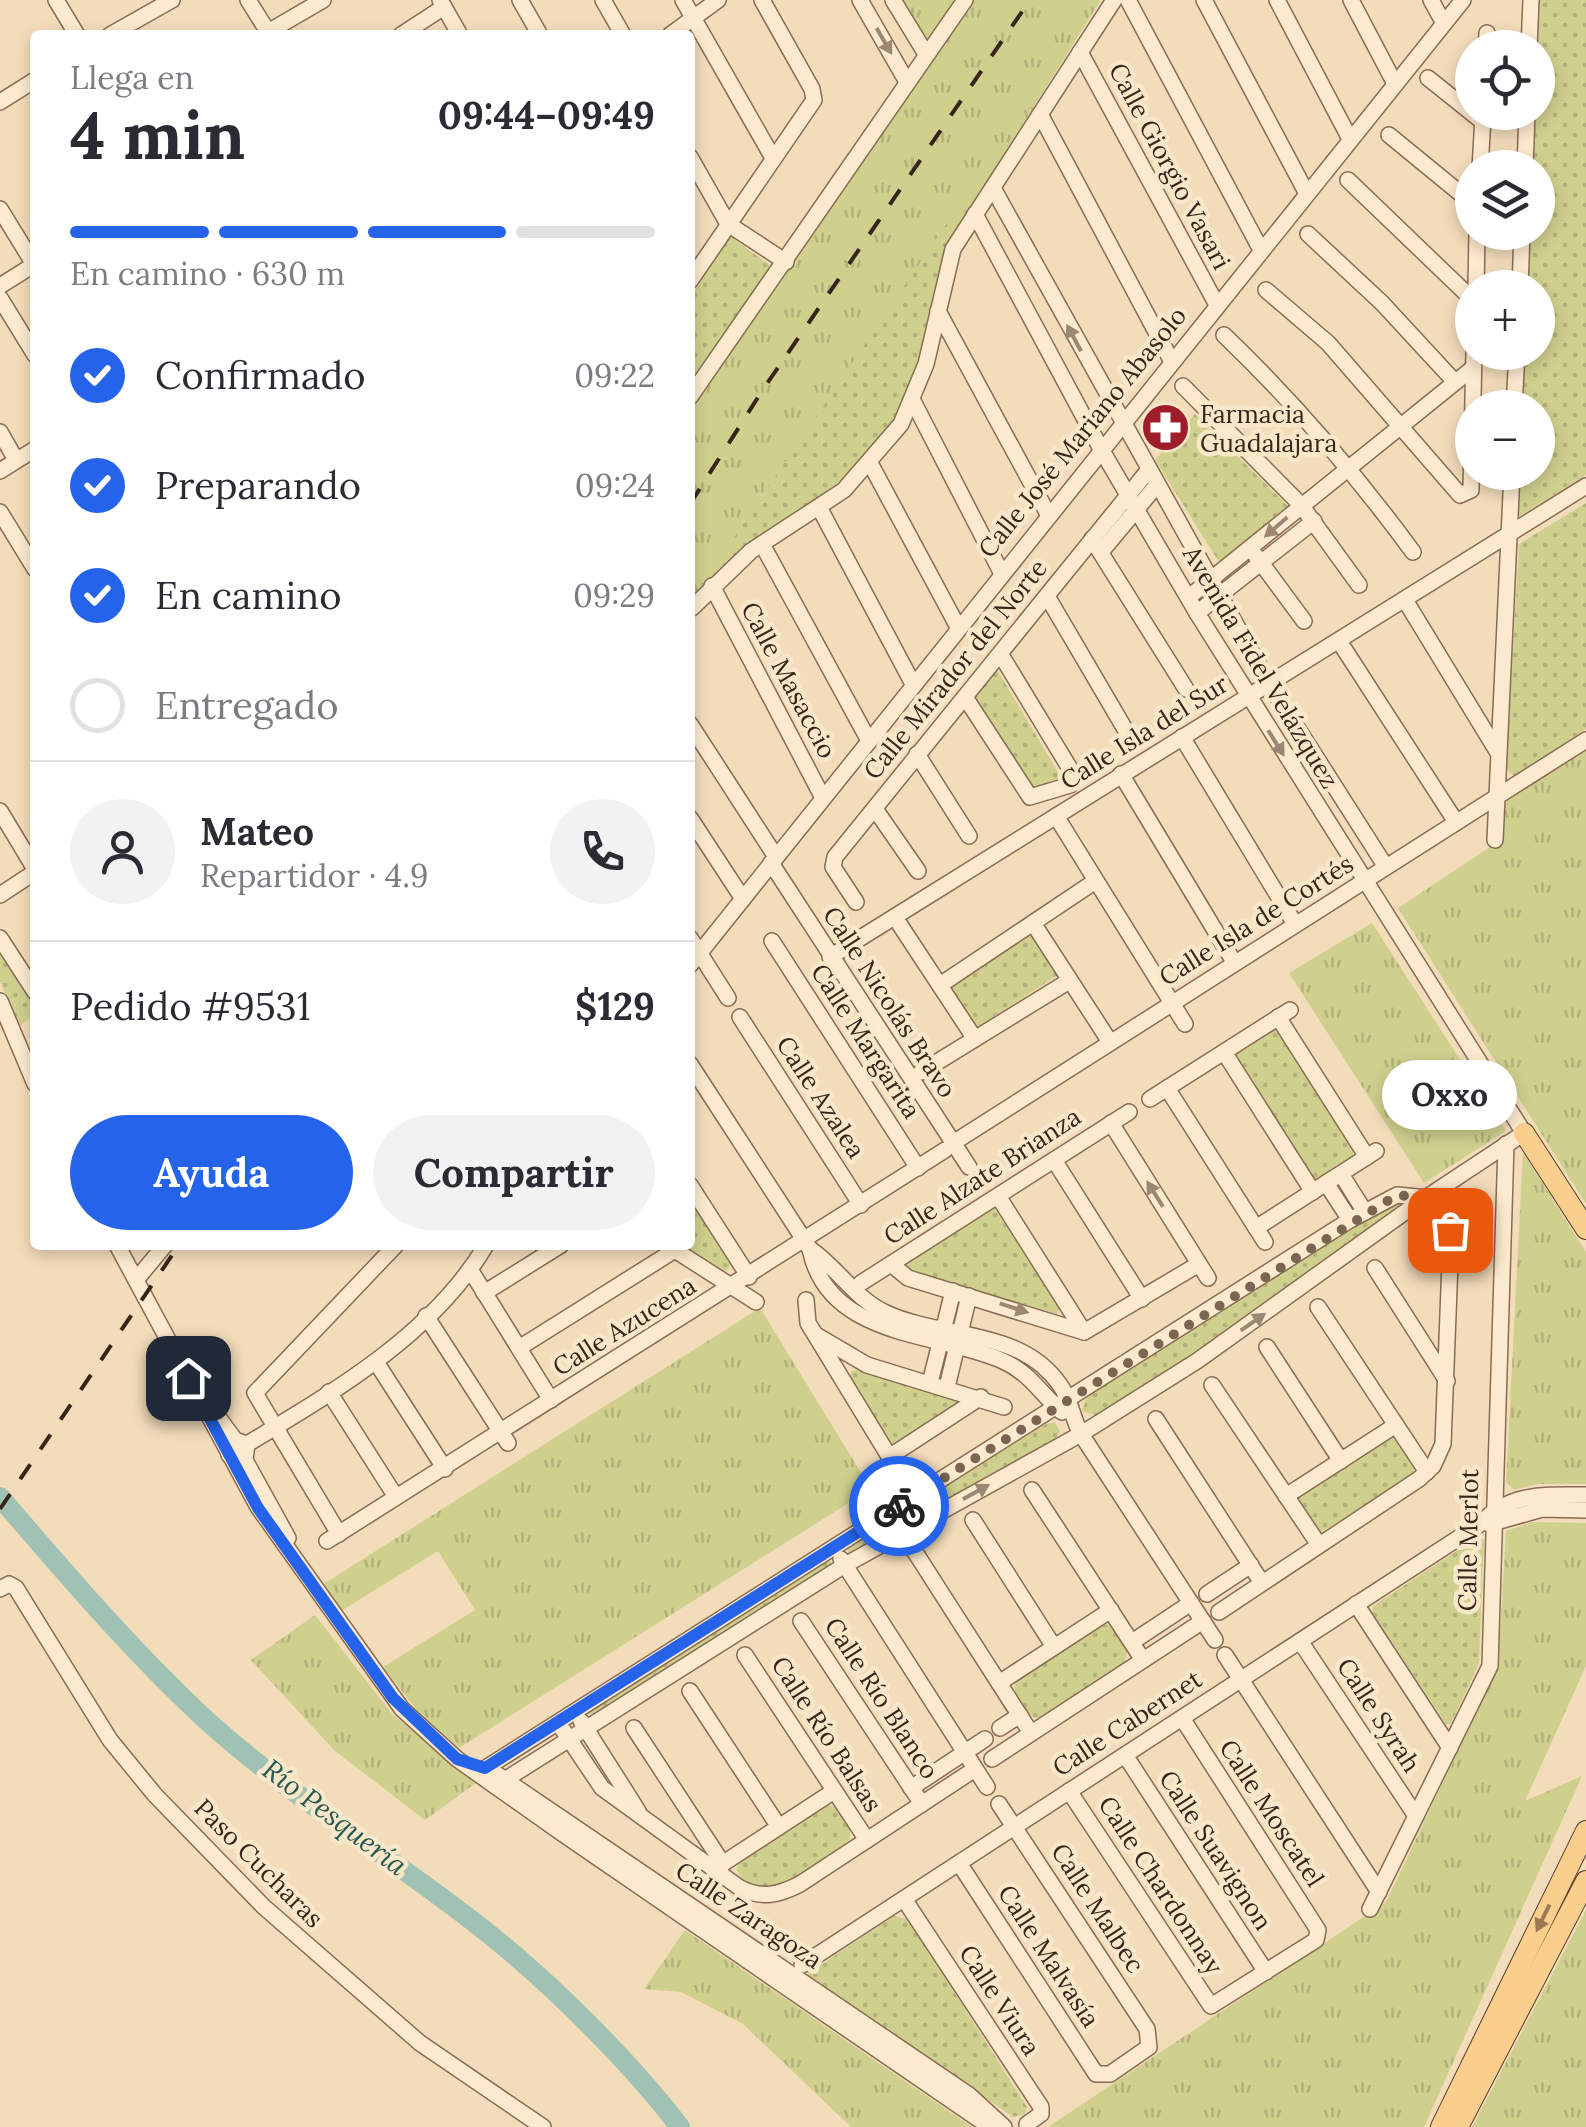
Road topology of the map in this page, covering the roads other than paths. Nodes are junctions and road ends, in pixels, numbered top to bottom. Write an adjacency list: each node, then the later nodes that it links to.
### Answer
1 (56, 0): 24 (street)
2 (172, 0): 25 (street)
3 (248, 0): 26 (street)
4 (323, 0): 27 (street)
5 (520, 0): 30 (street)
6 (604, 0): 31 (street)
7 (683, 0): 22 (street)
8 (718, 0): 22 (street)
9 (762, 0): 45 (street)
10 (860, 0): 37 (street, one-way to 37)
11 (893, 0): 35 (street)
12 (964, 0): 35 (street)
13 (1114, 0): 34 (street)
14 (1128, 0): 55 (street)
15 (1204, 0): 50 (street)
16 (1277, 0): 44 (street)
17 (1352, 0): 38 (street)
18 (1431, 0): 23 (street)
19 (1462, 0): 23 (street, Calle José Mariano Abasolo)
20 (1531, 0): 33 (street)
21 (442, 4): 28 (street); 29 (street)
22 (694, 18): 32 (street); 45 (street)
23 (1442, 20): 38 (street, Calle José Mariano Abasolo)
24 (73, 30)
25 (119, 30)
26 (267, 30)
27 (275, 30)
28 (408, 30)
29 (457, 30)
30 (537, 30)
31 (620, 30)
32 (677, 30)
33 (1530, 30)
34 (1080, 52): 42 (street); 64 (street, Calle Giorgio Vasari)
35 (926, 54): 37 (street)
36 (1428, 78): 40 (street)
37 (907, 82): 57 (street)
38 (1394, 82): 44 (street, Calle José Mariano Abasolo)
39 (30, 83): 41 (street)
40 (1455, 97)
41 (0, 102)
42 (1040, 114): 48 (street); 68 (street)
43 (1389, 135): 49 (street)
44 (1350, 138): 50 (street, Calle José Mariano Abasolo)
45 (773, 158): 53 (street)
46 (695, 165): 53 (street)
47 (1348, 180): 60 (street)
48 (993, 188): 52 (street); 76 (street, Avenida Fidel Velázquez, one-way to 48)
49 (1455, 189)
50 (1306, 192): 55 (street, Calle José Mariano Abasolo)
51 (0, 209): 56 (street)
52 (975, 214): 65 (street); 78 (street, Avenida Fidel Velázquez)
53 (728, 224): 57 (street); 59 (street)
54 (1308, 234): 71 (street)
55 (1262, 250): 64 (street, Calle José Mariano Abasolo)
56 (30, 257)
57 (786, 262): 73 (street)
58 (30, 268): 61 (street)
59 (695, 274)
60 (1455, 284)
61 (0, 286)
62 (1266, 290): 75 (street)
63 (0, 298): 67 (street)
64 (1217, 305): 68 (street, Calle José Mariano Abasolo)
65 (938, 311): 74 (street); 92 (street)
66 (1224, 335): 82 (street)
67 (30, 348)
68 (1172, 360): 76 (street, Calle José Mariano Abasolo)
69 (1464, 370): 71 (street)
70 (1473, 370): 75 (street)
71 (1454, 382): 75 (street)
72 (1183, 386): 88 (street)
73 (695, 390)
74 (913, 401): 81 (street); 101 (street)
75 (1401, 423): 82 (street)
76 (1121, 424): 78 (street, Calle José Mariano Abasolo); 84 (street, Avenida Fidel Velázquez)
77 (0, 432): 80 (street)
78 (1100, 448): 87 (street, Avenida Fidel Velázquez); 92 (street, Calle José Mariano Abasolo)
79 (30, 452): 83 (street)
80 (12, 453)
81 (870, 463): 90 (street); 112 (street)
82 (1350, 465): 88 (street); 98 (street)
83 (0, 470)
84 (1151, 479): 87 (street, Calle Mirador del Norte); 89 (street, Calle Mirador del Norte); 102 (street, Avenida Fidel Velázquez)
85 (1586, 486): 94 (street, Calle Isla del Sur)
86 (1511, 490): 94 (street)
87 (1128, 494): 89 (street, Avenida Fidel Velázquez); 96 (street, Calle Mirador del Norte)
88 (1301, 505): 93 (street); 97 (street, one-way to 97)
89 (1136, 508): 96 (street, Calle Mirador del Norte); 106 (street, Avenida Fidel Velázquez)
90 (820, 510): 95 (street); 116 (street)
91 (0, 512): 99 (street)
92 (1048, 514): 101 (street, Calle José Mariano Abasolo)
93 (1314, 521): 100 (street); 103 (street)
94 (1510, 533): 108 (street, Calle Isla del Sur); 125 (street)
95 (762, 544): 104 (street); 123 (street)
96 (1096, 545): 105 (street, Calle Mirador del Norte); 117 (street)
97 (1250, 548): 100 (street); 102 (street)
98 (1413, 552)
99 (30, 562)
100 (1262, 563): 107 (street); 111 (street)
101 (1002, 572): 112 (street, Calle José Mariano Abasolo)
102 (1212, 582): 106 (street); 107 (street, Avenida Fidel Velázquez)
103 (1359, 585)
104 (712, 586): 109 (street); 128 (street, Calle Masaccio)
105 (1046, 596): 114 (street, Calle Mirador del Norte); 121 (street)
106 (1188, 597): 110 (street, Avenida Fidel Velázquez)
107 (1221, 597): 110 (street); 115 (street, Avenida Fidel Velázquez)
108 (1405, 600): 113 (street, Calle Isla del Sur); 125 (street)
109 (695, 605)
110 (1197, 613): 118 (street, Avenida Fidel Velázquez)
111 (1304, 621)
112 (958, 627): 116 (street, Calle José Mariano Abasolo)
113 (1340, 641): 115 (street, Calle Isla del Sur); 133 (street)
114 (1001, 655): 119 (street, Calle Mirador del Norte); 119 (street)
115 (1268, 682): 118 (street, Calle Isla del Sur); 139 (street, Avenida Fidel Velázquez)
116 (913, 684): 123 (street, Calle José Mariano Abasolo)
117 (1186, 690)
118 (1247, 696): 122 (street, Calle Isla del Sur); 142 (street, Avenida Fidel Velázquez, one-way to 142)
119 (965, 697): 126 (street, Calle Mirador del Norte)
120 (695, 732): 137 (street, Calle Nicolás Bravo)
121 (1129, 736)
122 (1182, 737): 127 (street, Calle Isla del Sur); 148 (street)
123 (868, 739): 128 (street, Calle José Mariano Abasolo)
124 (1586, 740): 129 (street, Calle Isla de Cortés)
125 (1498, 751): 129 (street)
126 (917, 754): 130 (street, Calle Mirador del Norte); 135 (street)
127 (1121, 774): 132 (street, Calle Isla del Sur); 154 (street)
128 (822, 796): 137 (street, Calle José Mariano Abasolo)
129 (1496, 796): 133 (street, Calle Isla de Cortés); 136 (street)
130 (875, 809): 140 (street); 146 (street, Calle Mirador del Norte)
131 (0, 811): 138 (street)
132 (1056, 816): 143 (street); 152 (street, Calle Isla del Sur)
133 (1456, 822): 139 (street, Calle Isla de Cortés)
134 (695, 826): 145 (street)
135 (969, 836)
136 (1495, 840)
137 (774, 860): 145 (street, Calle José Mariano Abasolo); 152 (street, Calle Nicolás Bravo)
138 (30, 862)
139 (1386, 867): 142 (street, Calle Isla de Cortés)
140 (918, 871)
141 (30, 874): 144 (street)
142 (1363, 881): 148 (street, Calle Isla de Cortés); 173 (street, Avenida Fidel Velázquez)
143 (1094, 882): 147 (street); 160 (street)
144 (0, 895)
145 (743, 899): 153 (street, Calle José Mariano Abasolo)
146 (856, 902)
147 (1033, 923): 155 (street); 157 (street)
148 (1296, 924): 154 (street, Calle Isla de Cortés)
149 (900, 925): 157 (street)
150 (0, 938): 156 (street)
151 (772, 940): 178 (street, Calle Margarita)
152 (830, 957): 175 (street, Calle Nicolás Bravo)
153 (695, 959): 158 (street)
154 (1234, 962): 160 (street, Calle Isla de Cortés)
155 (1069, 981): 163 (street); 164 (street)
156 (30, 984)
157 (940, 984): 163 (street)
158 (728, 998)
159 (0, 1001): 166 (street)
160 (1171, 1002): 162 (street); 164 (street, Calle Isla de Cortés)
161 (740, 1017): 184 (street, Calle Azalea)
162 (1185, 1024)
163 (975, 1039): 168 (street)
164 (1110, 1042): 175 (street, Calle Isla de Cortés)
165 (1224, 1052): 169 (street); 179 (street); 180 (street)
166 (30, 1072)
167 (695, 1072): 188 (street)
168 (921, 1072)
169 (1167, 1088): 170 (street); 180 (street)
170 (1150, 1098)
171 (1129, 1112): 172 (street, Calle Alzate Brianza)
172 (1111, 1124): 176 (street, Calle Alzate Brianza); 207 (street, one-way to 172)
173 (1524, 1133): 174 (street); 187 (main road)
174 (1506, 1144): 183 (street); 242 (street, Calle Merlot)
175 (949, 1147): 177 (street, Calle Nicolás Bravo); 178 (street, Calle Azucena)
176 (1054, 1160): 182 (street, Calle Alzate Brianza); 207 (street)
177 (969, 1167)
178 (918, 1168): 184 (street, Calle Azucena)
179 (1340, 1174): 180 (street); 186 (street)
180 (1320, 1188): 186 (street)
181 (695, 1193): 200 (street)
182 (998, 1196): 196 (street, Calle Alzate Brianza); 212 (street)
183 (1428, 1198): 185 (street); 186 (street); 197 (street)
184 (861, 1205): 188 (street, Calle Azucena)
185 (1412, 1206): 197 (street); 230 (street, one-way to 185)
186 (1358, 1216): 224 (street)
187 (1586, 1228)
188 (808, 1245): 200 (street, Calle Azucena); 214 (street)
189 (120, 1250): 201 (street, Calle Zaragoza)
190 (161, 1250): 201 (street)
191 (391, 1250): 229 (street)
192 (483, 1250): 199 (street)
193 (554, 1250): 205 (street)
194 (668, 1250): 216 (street)
195 (674, 1250): 203 (street)
196 (891, 1264): 202 (street, Calle Alzate Brianza); 204 (street)
197 (1451, 1267): 218 (street)
198 (1375, 1268): 218 (street)
199 (471, 1271): 205 (street); 211 (street)
200 (749, 1277): 203 (street, Calle Azucena)
201 (136, 1280): 225 (street, Calle Zaragoza)
202 (861, 1283)
203 (732, 1288): 209 (street); 223 (street, Calle Azucena)
204 (952, 1291): 206 (street); 214 (street)
205 (484, 1293): 216 (street)
206 (969, 1296): 212 (street, one-way to 212); 214 (street)
207 (1142, 1299): 212 (street)
208 (806, 1300): 213 (street)
209 (756, 1302)
210 (1318, 1307): 228 (street)
211 (426, 1316): 217 (street); 231 (street)
212 (1084, 1332)
213 (816, 1335): 219 (street); 222 (street)
214 (950, 1339): 219 (street); 224 (street)
215 (1267, 1347): 234 (street)
216 (519, 1348): 223 (street)
217 (376, 1362): 221 (street); 235 (street)
218 (1447, 1381): 236 (street)
219 (938, 1385): 222 (street)
220 (1212, 1385): 239 (street)
221 (330, 1392): 229 (street); 240 (street)
222 (982, 1398): 226 (street)
223 (552, 1400): 231 (street, Calle Azucena)
224 (1061, 1401): 230 (street); 245 (street)
225 (202, 1405): 232 (street); 233 (street, Calle Zaragoza)
226 (1004, 1407)
227 (1156, 1419): 248 (street)
228 (1396, 1425): 234 (street); 236 (street)
229 (274, 1428): 232 (street); 240 (street, Calle Azucena)
230 (1078, 1428): 247 (street, one-way to 230); 253 (street)
231 (505, 1438): 235 (street, Calle Azucena)
232 (248, 1444): 233 (street); 249 (street)
233 (229, 1455): 249 (street, Calle Zaragoza)
234 (1340, 1461): 239 (street)
235 (446, 1469): 240 (street, Calle Azucena)
236 (1427, 1472): 244 (street)
237 (1032, 1490): 255 (street)
238 (1586, 1495): 242 (street, Calle Cabernet)
239 (1286, 1496): 244 (street)
240 (396, 1497)
241 (1586, 1510): 242 (street, Calle Cabernet)
242 (1489, 1519): 254 (street, Calle Cabernet); 279 (street, Calle Merlot)
243 (973, 1520): 262 (street)
244 (1318, 1545): 250 (street)
245 (834, 1548): 247 (street); 269 (street)
246 (915, 1552): 267 (street)
247 (845, 1565): 273 (street); 280 (street)
248 (1250, 1565): 250 (street); 252 (street)
249 (302, 1574): 285 (street, Calle Zaragoza)
250 (1262, 1583): 256 (street)
251 (0, 1589): 311 (street, Paso Cucharas)
252 (1206, 1594)
253 (1191, 1603): 258 (street); 261 (street)
254 (1356, 1604): 260 (street, Calle Cabernet); 279 (street)
255 (1110, 1610): 261 (street); 262 (street)
256 (1219, 1612)
257 (802, 1620): 288 (street, Calle Río Blanco)
258 (1203, 1621): 259 (street); 265 (street)
259 (1215, 1640)
260 (1300, 1640): 266 (street, Calle Cabernet); 294 (street, Calle Syrah)
261 (1132, 1642): 265 (street)
262 (1054, 1648): 267 (street)
263 (1225, 1655): 266 (street)
264 (745, 1656): 289 (street, Calle Río Balsas)
265 (1143, 1660): 276 (street)
266 (1241, 1679): 271 (street, Calle Cabernet); 303 (street)
267 (999, 1683): 270 (street)
268 (690, 1691): 296 (street)
269 (575, 1712): 272 (street); 273 (street)
270 (1020, 1715): 275 (street); 276 (street)
271 (1182, 1718): 281 (street, Calle Cabernet); 307 (street, Calle Moscatel)
272 (558, 1722): 277 (street); 285 (street)
273 (585, 1727): 277 (street); 295 (street)
274 (634, 1728): 301 (street)
275 (1000, 1728)
276 (1031, 1733): 282 (street)
277 (568, 1738): 283 (street); 295 (street)
278 (985, 1738): 280 (street)
279 (1450, 1748): 294 (street, Calle Merlot)
280 (965, 1752): 284 (street); 288 (street)
281 (1125, 1754): 290 (street, Calle Cabernet); 307 (street, Calle Suavignon)
282 (992, 1758)
283 (526, 1764): 286 (street); 291 (street)
284 (975, 1768): 287 (street); 292 (street)
285 (481, 1771): 286 (street, Calle Zaragoza)
286 (500, 1782): 291 (street, Calle Zaragoza); 308 (street, Calle Zaragoza)
287 (987, 1787)
288 (911, 1788): 292 (street, Calle Río Blanco)
289 (834, 1791): 296 (street); 299 (street, Calle Río Balsas)
290 (1069, 1791): 297 (street, Calle Cabernet); 307 (street, Calle Chardonnay)
291 (526, 1793): 308 (street, Calle Zaragoza)
292 (922, 1804): 299 (street)
293 (999, 1804): 297 (street, Calle Malbec)
294 (1416, 1816): 303 (street, Calle Merlot)
295 (643, 1819): 301 (street)
296 (779, 1827): 301 (street)
297 (1014, 1827): 300 (street, Calle Cabernet); 309 (street, Calle Malbec)
298 (1586, 1831): 314 (main road, one-way to 314)
299 (866, 1840): 301 (street)
300 (959, 1863): 304 (street, Calle Cabernet); 309 (street, Calle Malvasía)
301 (719, 1867)
302 (1586, 1881): 315 (main road)
303 (1379, 1892): 305 (street, Calle Merlot)
304 (904, 1899): 306 (street, Calle Cabernet); 310 (street, Calle Viura)
305 (1370, 1910)
306 (802, 1965)
307 (1266, 1972)
308 (781, 1975): 312 (street, Calle Zaragoza); 313 (street, Calle Zaragoza)
309 (1099, 2076)
310 (1027, 2124)
311 (543, 2127)
312 (990, 2127)
313 (1004, 2127)
314 (1441, 2127)
315 (1458, 2127)

